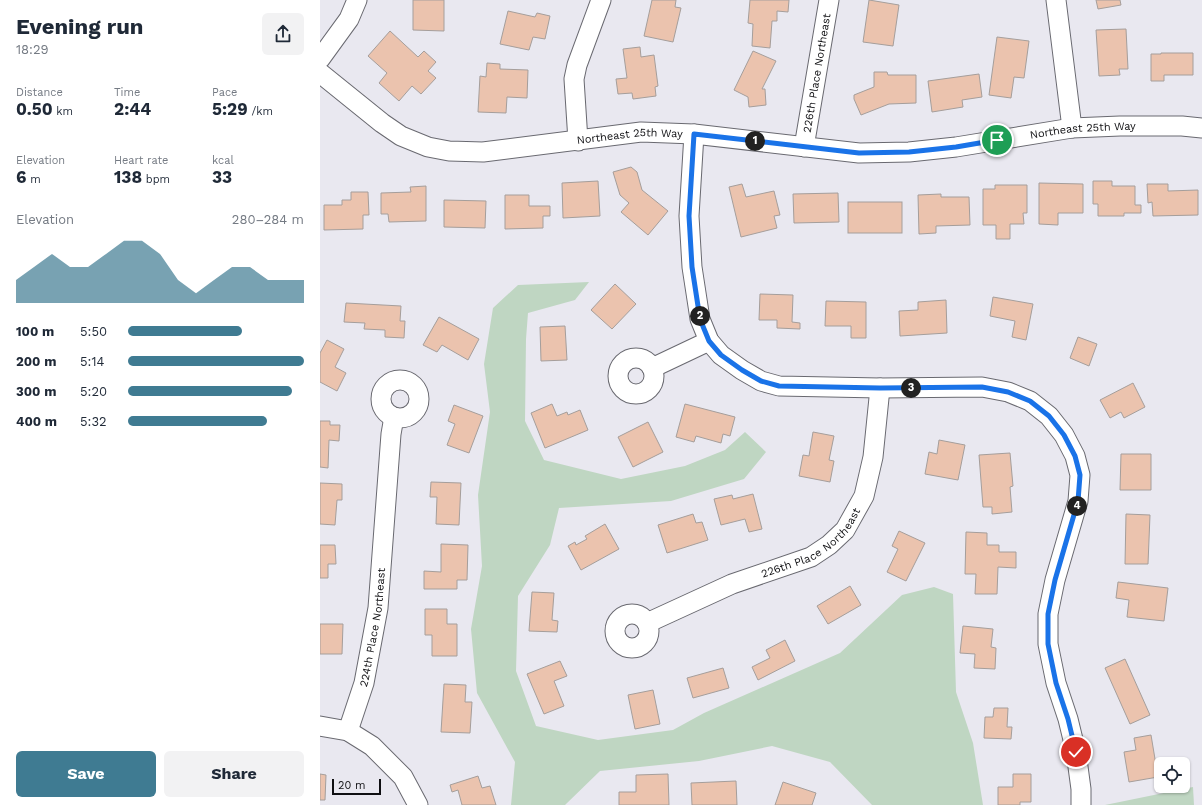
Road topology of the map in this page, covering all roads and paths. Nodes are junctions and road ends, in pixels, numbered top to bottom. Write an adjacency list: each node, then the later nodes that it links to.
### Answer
1 (358, 0): 5 (street)
2 (601, 0): 10 (street)
3 (829, 0): 11 (street, 226th Place Northeast)
4 (1056, 0): 7 (street)
5 (320, 59)
6 (320, 73): 10 (street, Northeast 25th Way)
7 (1072, 128): 8 (street, Northeast 25th Way); 11 (street, Northeast 25th Way)
8 (1202, 128)
9 (694, 134): 10 (street, Northeast 25th Way); 11 (street, Northeast 25th Way); 12 (street)
10 (578, 141)
11 (804, 146)
12 (709, 341): 13 (street); 14 (street)
13 (652, 368)
14 (880, 388): 16 (street, 226th Place Northeast); 20 (street)
15 (394, 418): 18 (street, 224th Place Northeast)
16 (647, 623)
17 (320, 726): 18 (street)
18 (348, 731): 19 (street)
19 (418, 805)
20 (1081, 805)

